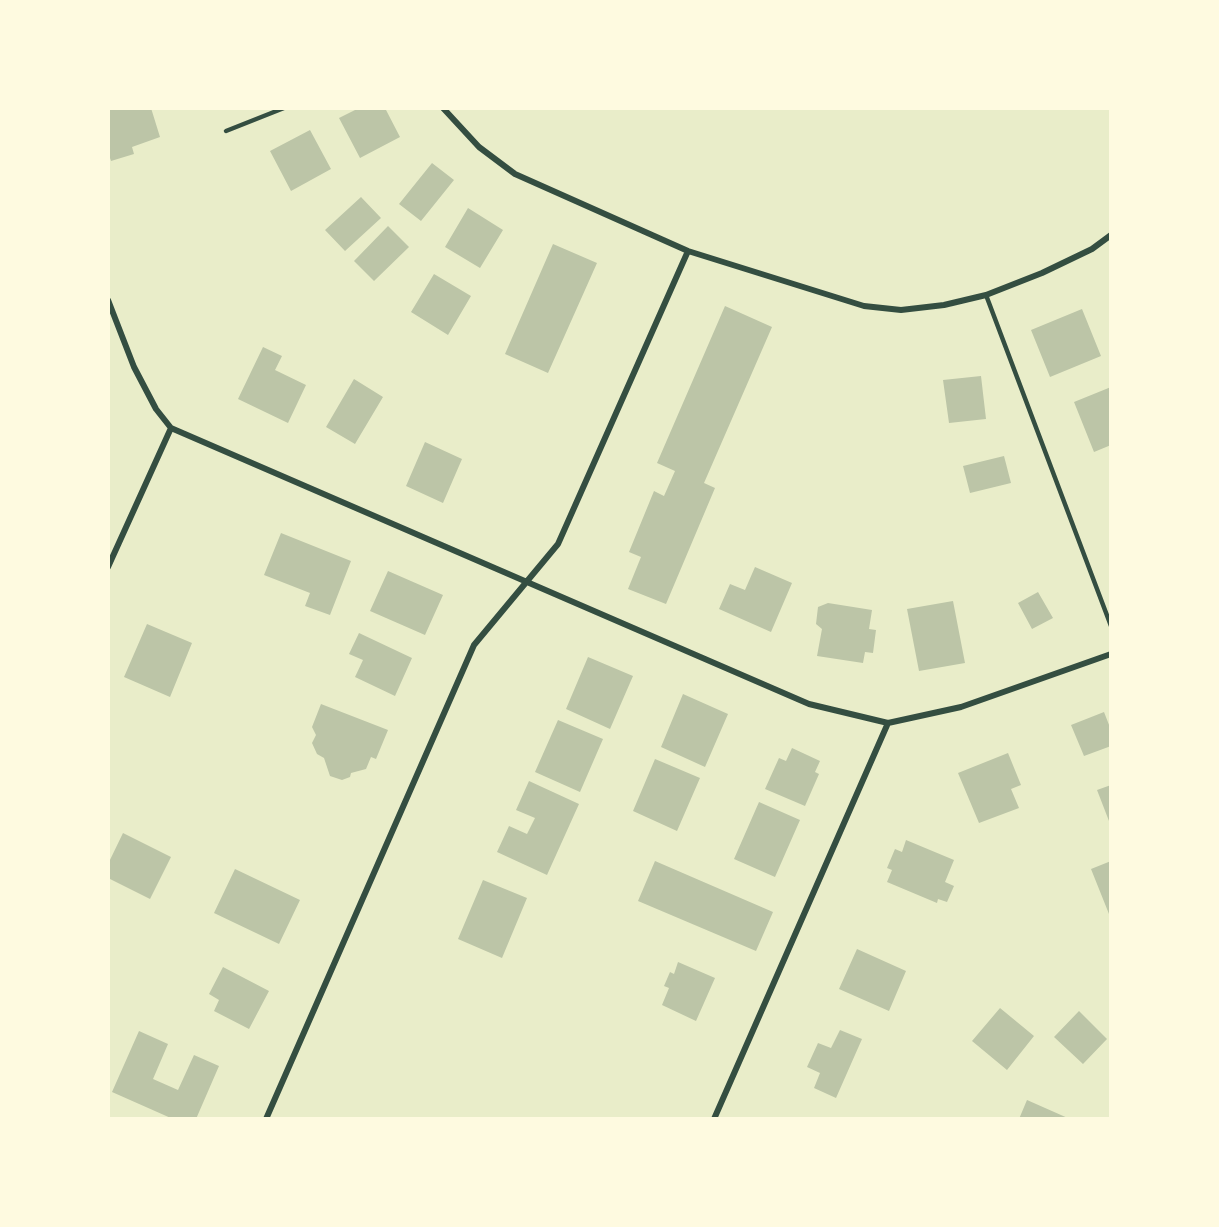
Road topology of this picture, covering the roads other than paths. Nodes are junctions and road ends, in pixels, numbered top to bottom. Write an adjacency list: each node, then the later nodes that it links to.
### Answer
1 (284, 108): 3 (lane)
2 (443, 108): 5 (street)
3 (226, 131)
4 (1111, 235): 6 (street)
5 (688, 251): 6 (street); 10 (street)
6 (986, 295): 11 (lane)
7 (108, 300): 8 (street)
8 (171, 428): 9 (street); 10 (street)
9 (108, 567)
10 (527, 582): 13 (street); 14 (street)
11 (1111, 626)
12 (1111, 654): 13 (street)
13 (888, 723): 15 (street)
14 (266, 1119)
15 (714, 1119)

